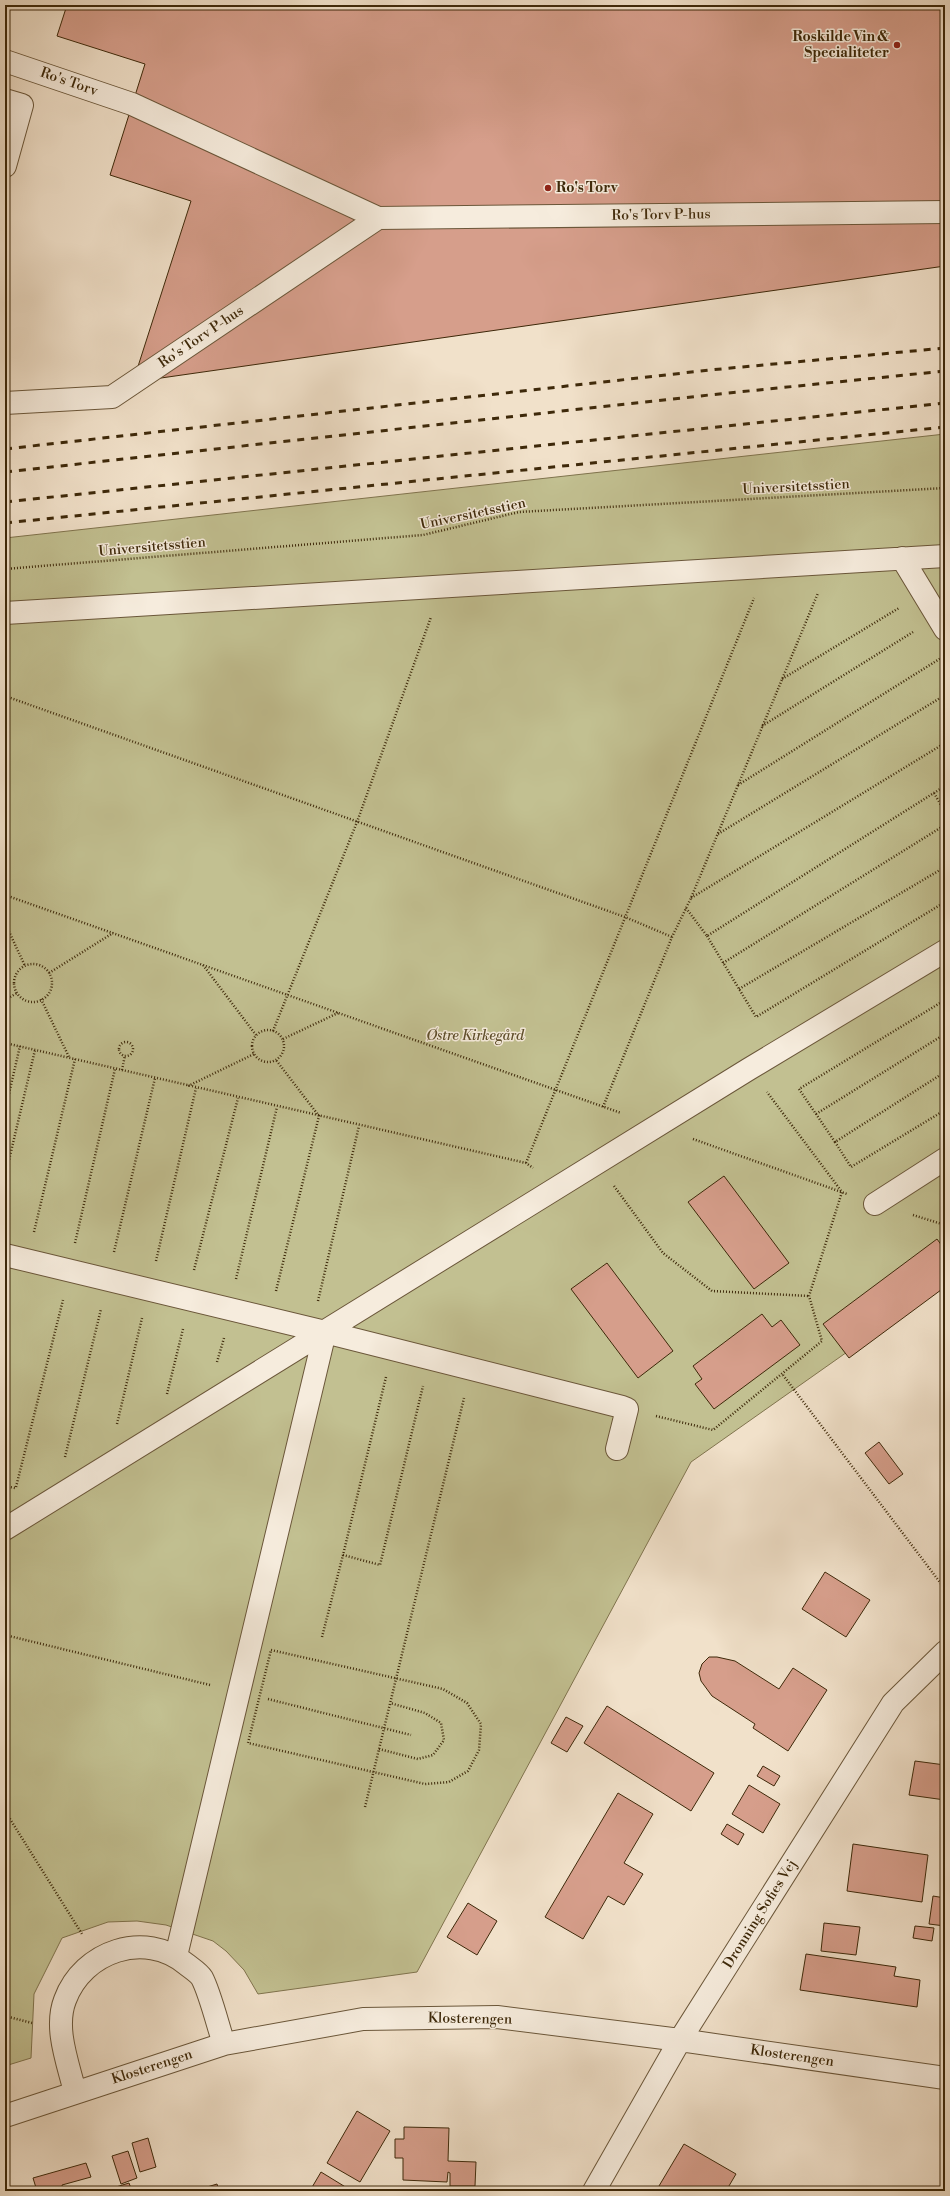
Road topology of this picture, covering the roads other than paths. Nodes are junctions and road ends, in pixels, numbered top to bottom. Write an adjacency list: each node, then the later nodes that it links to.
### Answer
1 (5, 61): 3 (street, Ro's Torv)
2 (5, 100): 4 (street)
3 (132, 104): 6 (street, Ro's Torv P-hus)
4 (5, 166)
5 (945, 212): 6 (street, Ro's Torv P-hus)
6 (378, 218): 7 (street, Ro's Torv P-hus)
7 (5, 403)
8 (945, 556): 9 (street)
9 (902, 558): 10 (street); 11 (street)
10 (5, 613)
11 (941, 623)
12 (945, 951): 16 (street)
13 (945, 1160): 14 (street)
14 (874, 1204)
15 (5, 1255): 16 (street)
16 (319, 1330): 17 (street); 18 (street); 20 (street)
17 (617, 1449)
18 (5, 1529)
19 (945, 1652): 21 (street, Dronning Sofies Vej)
20 (176, 1956): 22 (street); 24 (street)
21 (680, 2040): 22 (street, Klosterengen); 23 (street, Klosterengen); 26 (street, Dronning Sofies Vej)
22 (224, 2044): 24 (street, Klosterengen)
23 (945, 2078)
24 (75, 2092): 25 (street, Klosterengen)
25 (5, 2116)
26 (594, 2191)

